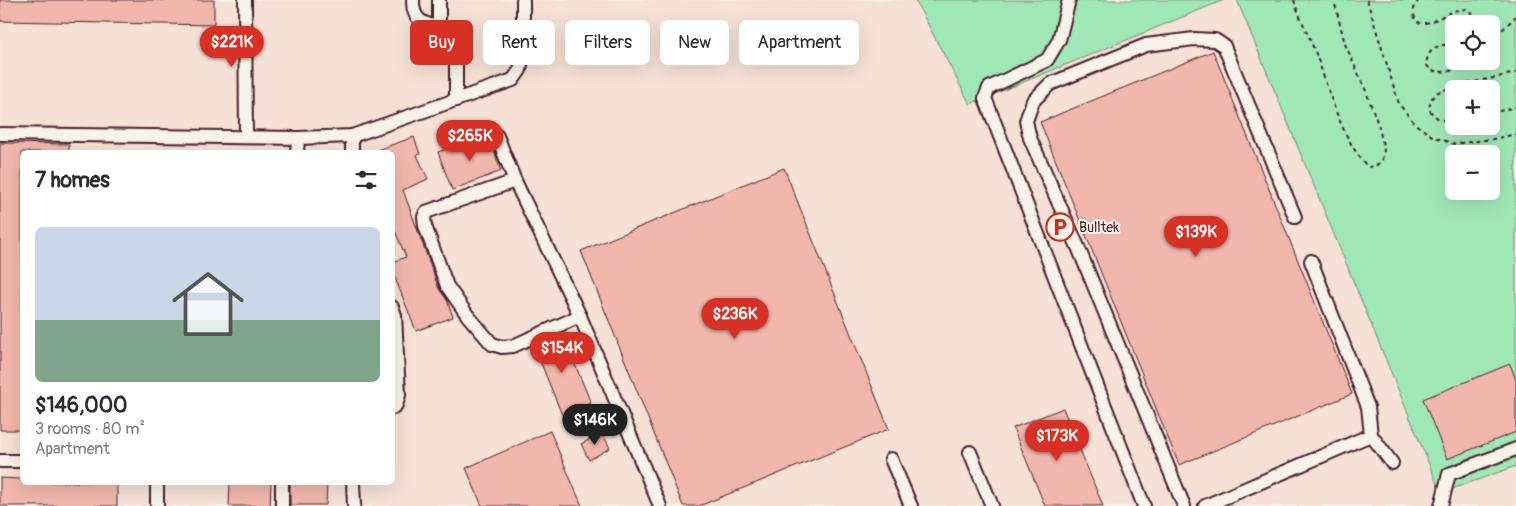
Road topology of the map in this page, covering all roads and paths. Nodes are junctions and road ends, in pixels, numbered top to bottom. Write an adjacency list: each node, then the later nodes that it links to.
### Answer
1 (245, 0): 31 (street)
2 (413, 0): 14 (street)
3 (439, 0): 15 (street)
4 (523, 0): 23 (street)
5 (1069, 0): 57 (street)
6 (1294, 0): 7 (path)
7 (1334, 0)
8 (1367, 0): 28 (path)
9 (1419, 0): 12 (path)
10 (1446, 15): 11 (path)
11 (1474, 15)
12 (1445, 16)
13 (1516, 16): 16 (path)
14 (419, 20)
15 (439, 20)
16 (1500, 32)
17 (1445, 45): 19 (path)
18 (456, 65): 23 (street)
19 (1451, 70)
20 (1516, 73): 21 (path)
21 (1483, 80)
22 (1445, 90): 26 (path)
23 (456, 100): 29 (street)
24 (1516, 107): 25 (path)
25 (1500, 111)
26 (1445, 120)
27 (0, 134): 31 (street)
28 (1516, 134)
29 (352, 136): 32 (street); 34 (street)
30 (496, 136): 35 (street)
31 (246, 137): 32 (street)
32 (298, 138): 33 (street)
33 (297, 150)
34 (352, 150)
35 (515, 181): 39 (street); 39 (street)
36 (1295, 217): 58 (street)
37 (1311, 262): 41 (street)
38 (395, 315): 40 (street)
39 (580, 316): 54 (street)
40 (395, 406)
41 (1371, 435): 47 (street); 59 (street)
42 (1516, 449): 60 (street)
43 (970, 452): 56 (street)
44 (891, 459): 55 (street)
45 (0, 461): 46 (street)
46 (20, 461)
47 (1392, 463)
48 (157, 485): 51 (street)
49 (282, 485): 52 (street)
50 (353, 485): 53 (street)
51 (157, 506)
52 (282, 506)
53 (354, 506)
54 (660, 506)
55 (910, 506)
56 (992, 506)
57 (1144, 506)
58 (1184, 506)
59 (1205, 506)
60 (1441, 506)

